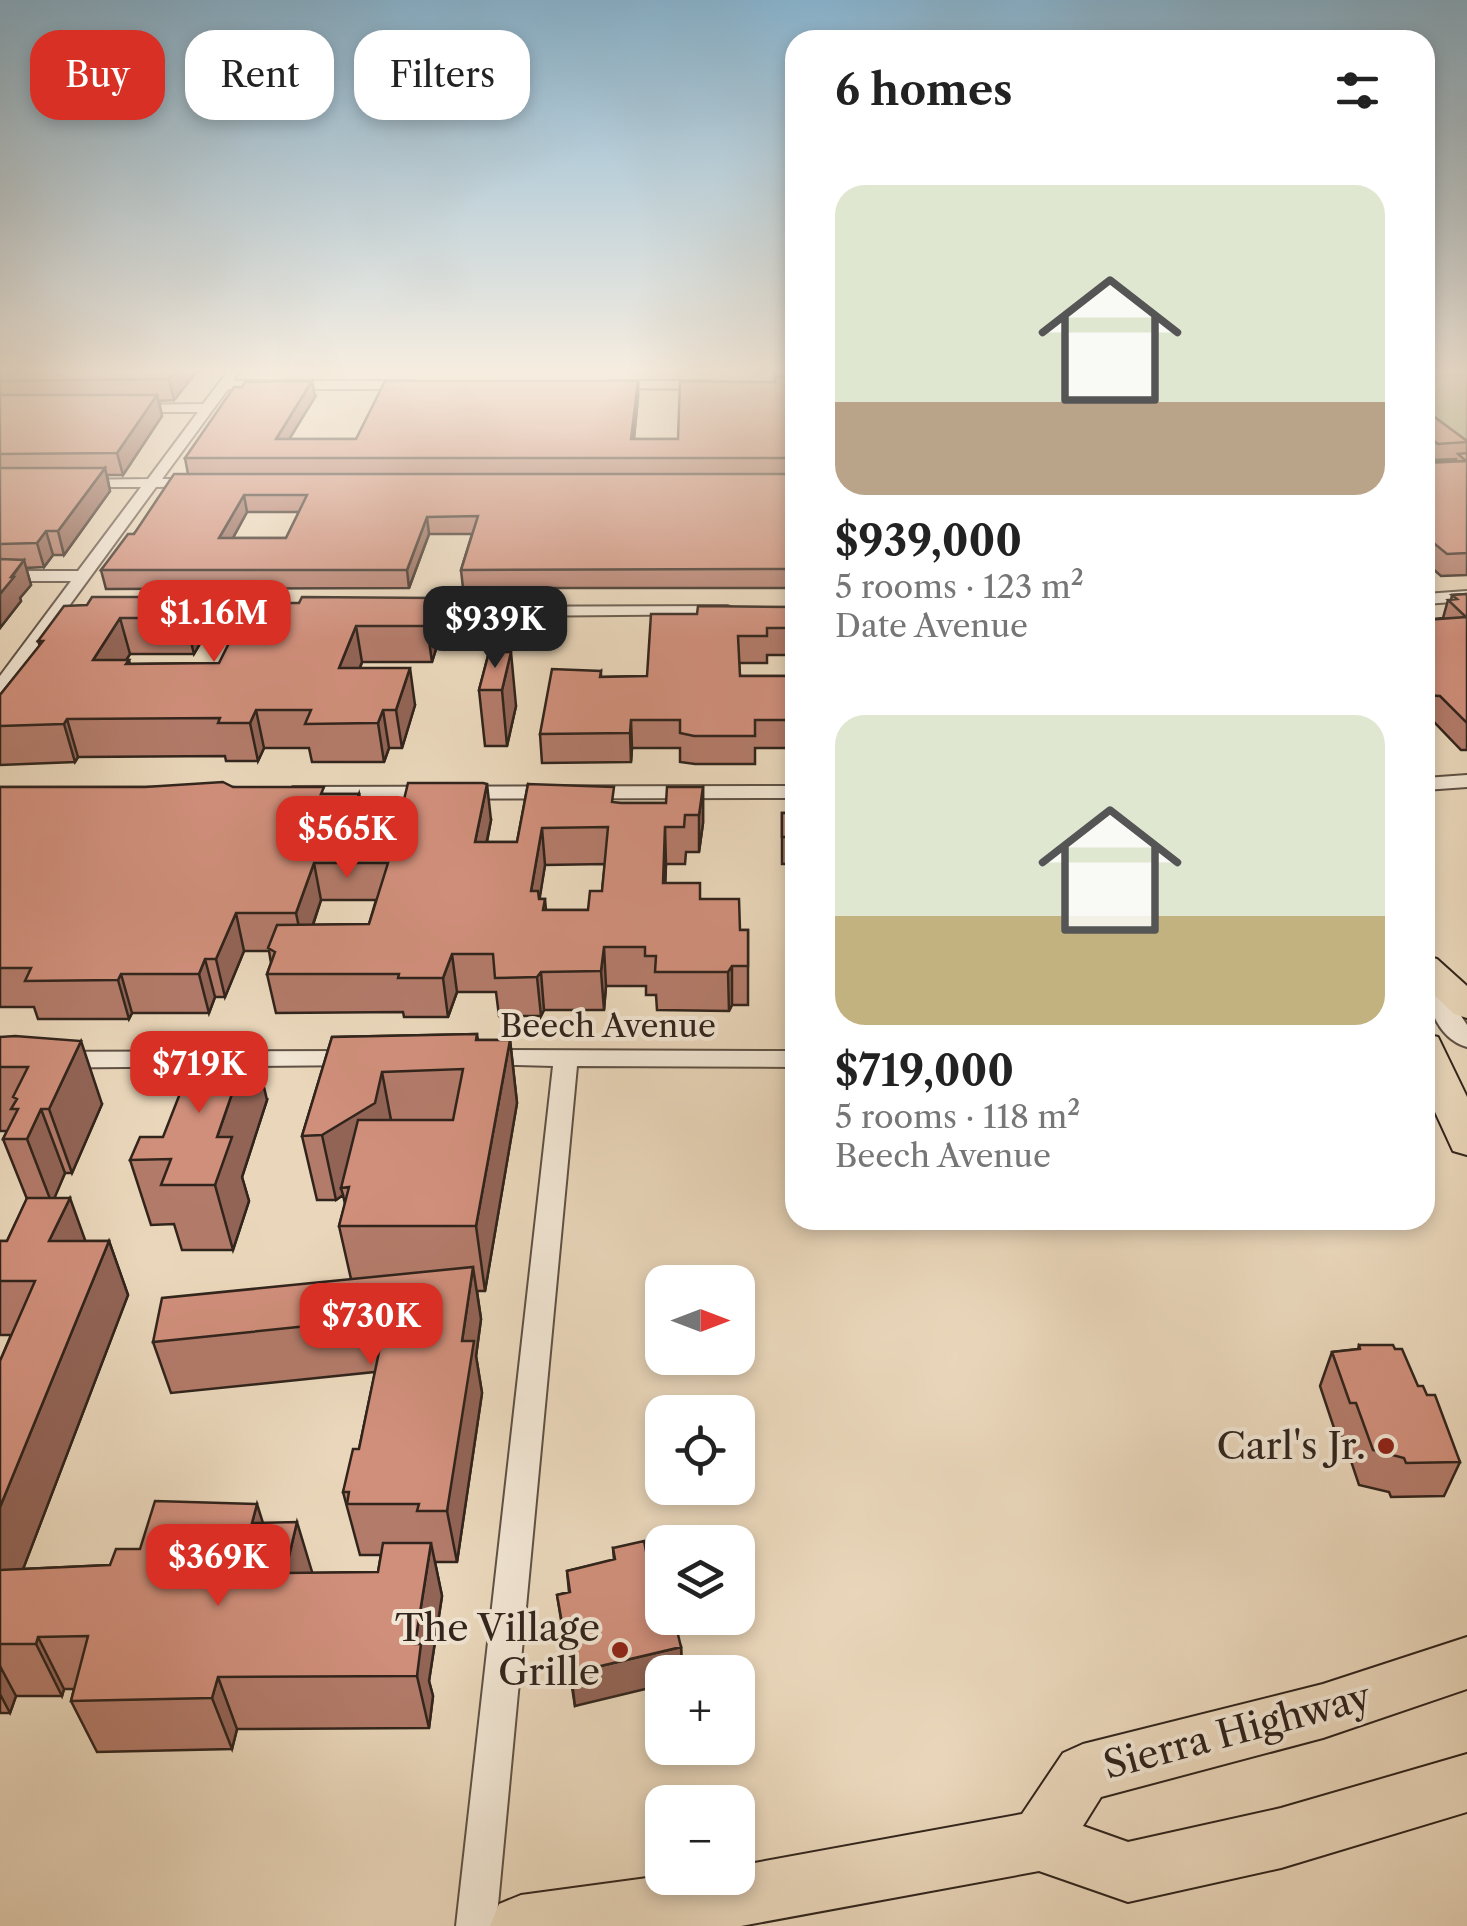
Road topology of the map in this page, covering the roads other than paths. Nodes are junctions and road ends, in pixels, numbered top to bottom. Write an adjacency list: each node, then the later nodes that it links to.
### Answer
1 (168, 460): 2 (street)
2 (152, 482): 3 (street); 4 (street); 6 (street)
3 (210, 482)
4 (57, 483)
5 (0, 576): 6 (street)
6 (82, 576): 13 (street)
7 (1467, 596): 8 (street)
8 (1435, 598)
9 (755, 611): 12 (street)
10 (156, 612): 11 (street)
11 (296, 612)
12 (396, 612)
13 (56, 613): 14 (street); 15 (street)
14 (76, 613)
15 (0, 688)
16 (1467, 781): 17 (street)
17 (1435, 783)
18 (785, 792): 19 (street)
19 (278, 794)
20 (1435, 976): 22 (main road)
21 (1435, 995): 23 (street)
22 (1467, 1006)
23 (1467, 1039)
24 (450, 1058): 25 (street, Beech Avenue)
25 (566, 1058): 27 (street, Beech Avenue); 34 (street)
26 (372, 1059): 28 (street)
27 (785, 1059)
28 (0, 1060)
29 (1435, 1073): 30 (main road)
30 (1467, 1141)
31 (1467, 1663): 33 (main road, Sierra Highway)
32 (1467, 1784): 33 (main road)
33 (1038, 1841): 35 (main road)
34 (476, 1926)
35 (521, 1926)

